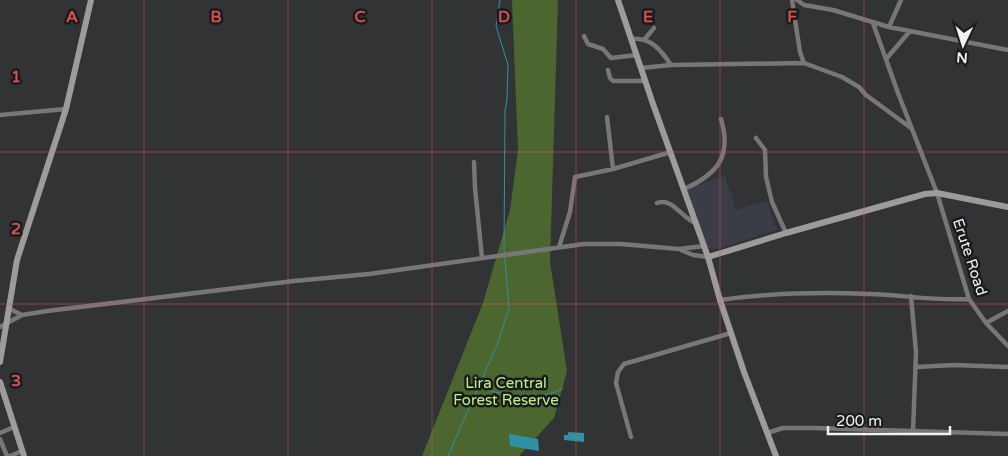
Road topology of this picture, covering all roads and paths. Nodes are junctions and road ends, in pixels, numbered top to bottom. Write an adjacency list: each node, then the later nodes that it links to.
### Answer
1 (90, 0): 23 (street)
2 (618, 0): 13 (street)
3 (792, 0): 7 (street)
4 (797, 0): 6 (street)
5 (901, 0): 9 (street)
6 (804, 6): 7 (street); 8 (street)
7 (794, 15): 18 (street)
8 (873, 22): 9 (street); 17 (street, Erute Road)
9 (888, 27): 11 (street)
10 (654, 28): 14 (street)
11 (910, 31): 15 (street); 17 (street)
12 (584, 36): 16 (street)
13 (631, 39): 14 (street); 16 (street)
14 (644, 40): 19 (street)
15 (1008, 50)
16 (637, 55): 20 (street)
17 (887, 58): 27 (street, Erute Road)
18 (804, 63): 19 (street); 27 (street)
19 (671, 65): 20 (street)
20 (641, 68): 22 (street)
21 (608, 70): 22 (street)
22 (645, 81): 29 (street)
23 (66, 109): 24 (street); 46 (street)
24 (0, 115)
25 (606, 117): 31 (street)
26 (721, 119): 32 (street)
27 (912, 128): 33 (street, Erute Road)
28 (756, 138): 37 (street)
29 (671, 152): 31 (street); 32 (street)
30 (474, 162): 42 (street)
31 (613, 169): 39 (street)
32 (684, 189): 36 (street)
33 (937, 193): 35 (street); 37 (street); 44 (street, Erute Road)
34 (657, 203): 36 (street)
35 (1008, 208)
36 (696, 223): 38 (street)
37 (786, 233): 41 (street)
38 (704, 246): 40 (street); 41 (street)
39 (559, 247): 40 (street); 42 (street)
40 (679, 249): 41 (street)
41 (708, 257): 45 (street)
42 (482, 258): 48 (street)
43 (911, 296): 44 (street); 45 (street); 54 (street)
44 (969, 299): 49 (street, Erute Road)
45 (720, 300): 51 (street)
46 (8, 308): 48 (street); 50 (street)
47 (1008, 311): 49 (street)
48 (22, 315): 50 (street)
49 (986, 323): 52 (street, Erute Road)
50 (3, 326): 53 (street)
51 (731, 333): 61 (street); 63 (street)
52 (1008, 346)
53 (0, 362)
54 (916, 367): 55 (street); 59 (street)
55 (1008, 367)
56 (0, 382): 57 (street)
57 (3, 400): 58 (street)
58 (14, 427): 60 (street); 65 (street)
59 (914, 431): 61 (street); 62 (street)
60 (0, 433)
61 (767, 433): 67 (street)
62 (1008, 434)
63 (631, 436)
64 (0, 439): 66 (street)
65 (23, 454): 66 (street)
66 (8, 456)
67 (776, 456)

